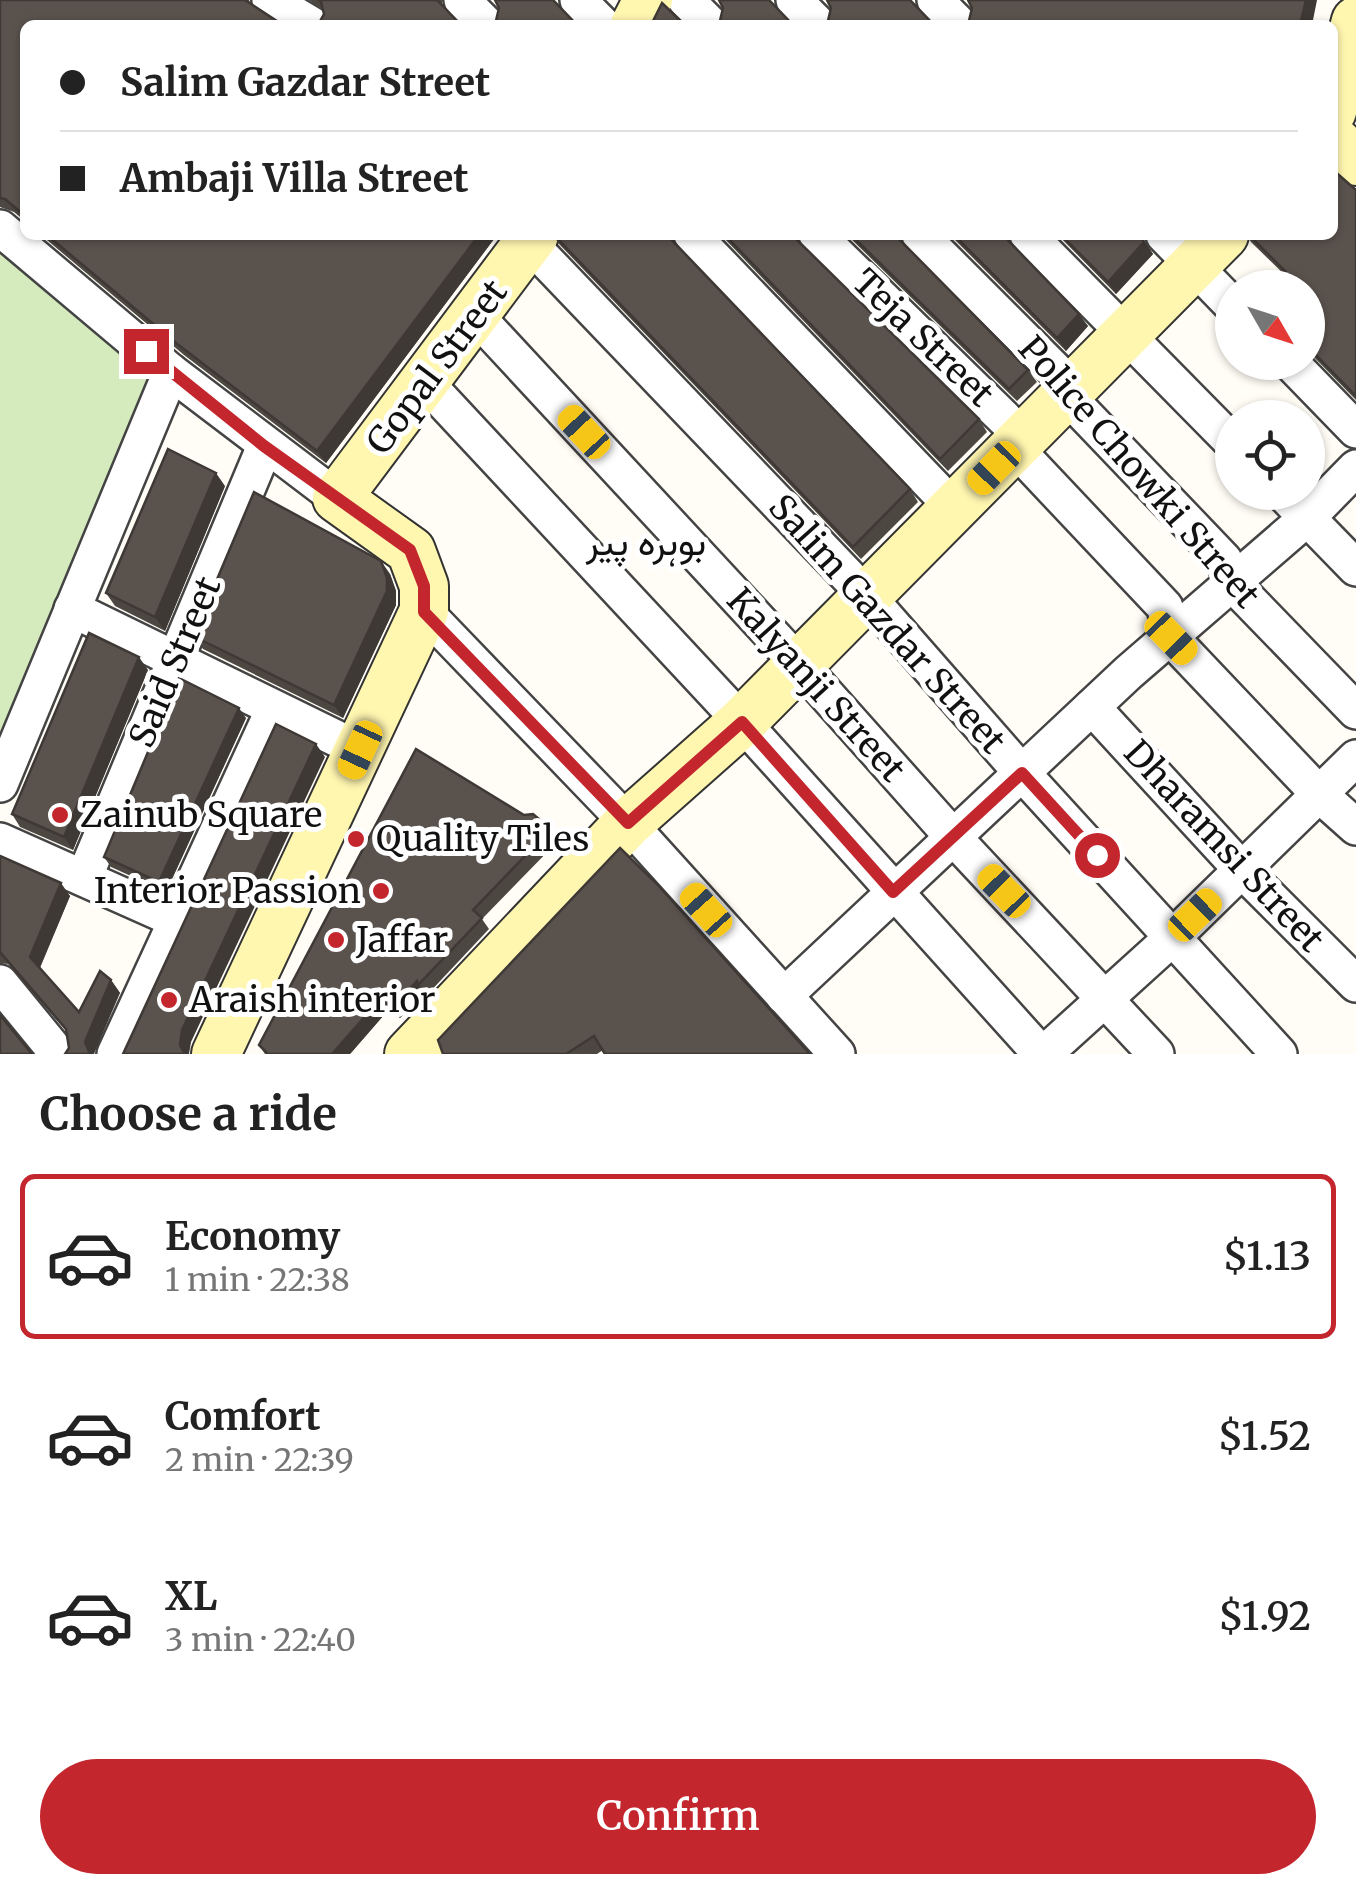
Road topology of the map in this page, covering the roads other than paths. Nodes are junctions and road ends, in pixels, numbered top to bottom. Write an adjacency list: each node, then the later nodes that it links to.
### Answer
1 (270, 0): 7 (street)
2 (462, 0): 8 (street)
3 (578, 0): 9 (street)
4 (686, 0): 10 (street)
5 (794, 0): 11 (street)
6 (935, 0): 12 (street)
7 (304, 20)
8 (481, 20)
9 (598, 20)
10 (706, 20)
11 (814, 20)
12 (955, 20)
13 (1356, 21): 14 (street)
14 (1338, 88)
15 (0, 228): 25 (street)
16 (532, 240): 23 (street, Gopal Street); 40 (street, Salim Gazdar Street)
17 (697, 240): 35 (street)
18 (823, 240): 32 (street, Teja Street)
19 (925, 240): 28 (street, Police Chowki Street)
20 (1033, 240): 24 (street)
21 (1194, 245): 22 (street); 24 (street)
22 (1215, 278)
23 (476, 316): 27 (street, Gopal Street); 45 (street, Kalyanji Street)
24 (1126, 334): 28 (street); 29 (street)
25 (171, 372): 31 (street); 41 (street)
26 (1307, 380): 30 (street)
27 (426, 382): 34 (street, Gopal Street); 49 (street)
28 (1066, 395): 32 (street); 39 (street, Police Chowki Street)
29 (1215, 425)
30 (1356, 430)
31 (264, 446): 34 (street); 44 (street, Said Street)
32 (1014, 448): 35 (street); 43 (street, Teja Street)
33 (1356, 468): 37 (street)
34 (337, 498): 42 (street)
35 (954, 508): 40 (street)
36 (1299, 510): 37 (street)
37 (1307, 518): 38 (street); 39 (street)
38 (1356, 568)
39 (1232, 584): 43 (street); 48 (street, Police Chowki Street)
40 (867, 596): 45 (street); 52 (street, Salim Gazdar Street)
41 (72, 610): 44 (street); 53 (street)
42 (424, 612): 50 (street); 55 (street)
43 (1171, 638): 46 (street); 54 (street)
44 (176, 660): 47 (street); 60 (street, Said Street)
45 (799, 664): 49 (street); 57 (street, Kalyanji Street)
46 (1092, 707): 52 (street); 59 (street, Dharamsi Street)
47 (274, 708): 50 (street); 62 (street)
48 (1356, 711)
49 (742, 722): 55 (street); 61 (street)
50 (360, 750): 71 (street)
51 (1356, 758): 54 (street)
52 (1022, 773): 57 (street); 63 (street, Salim Gazdar Street)
53 (0, 784)
54 (1319, 794): 56 (street); 59 (street)
55 (628, 823): 66 (street); 68 (street)
56 (1356, 828)
57 (952, 838): 61 (street); 67 (street, Kalyanji Street)
58 (0, 842): 60 (street)
59 (1242, 870): 63 (street); 65 (street, Dharamsi Street)
60 (84, 878): 62 (street)
61 (893, 892): 66 (street); 73 (street)
62 (176, 920): 70 (street)
63 (1172, 938): 67 (street); 75 (street, Salim Gazdar Street)
64 (0, 983): 69 (street)
65 (1356, 984)
66 (784, 996): 72 (street)
67 (1106, 999): 73 (street); 74 (street, Kalyanji Street)
68 (424, 1048)
69 (58, 1054)
70 (115, 1054)
71 (216, 1054)
72 (837, 1054)
73 (1042, 1054)
74 (1156, 1054)
75 (1279, 1054)

